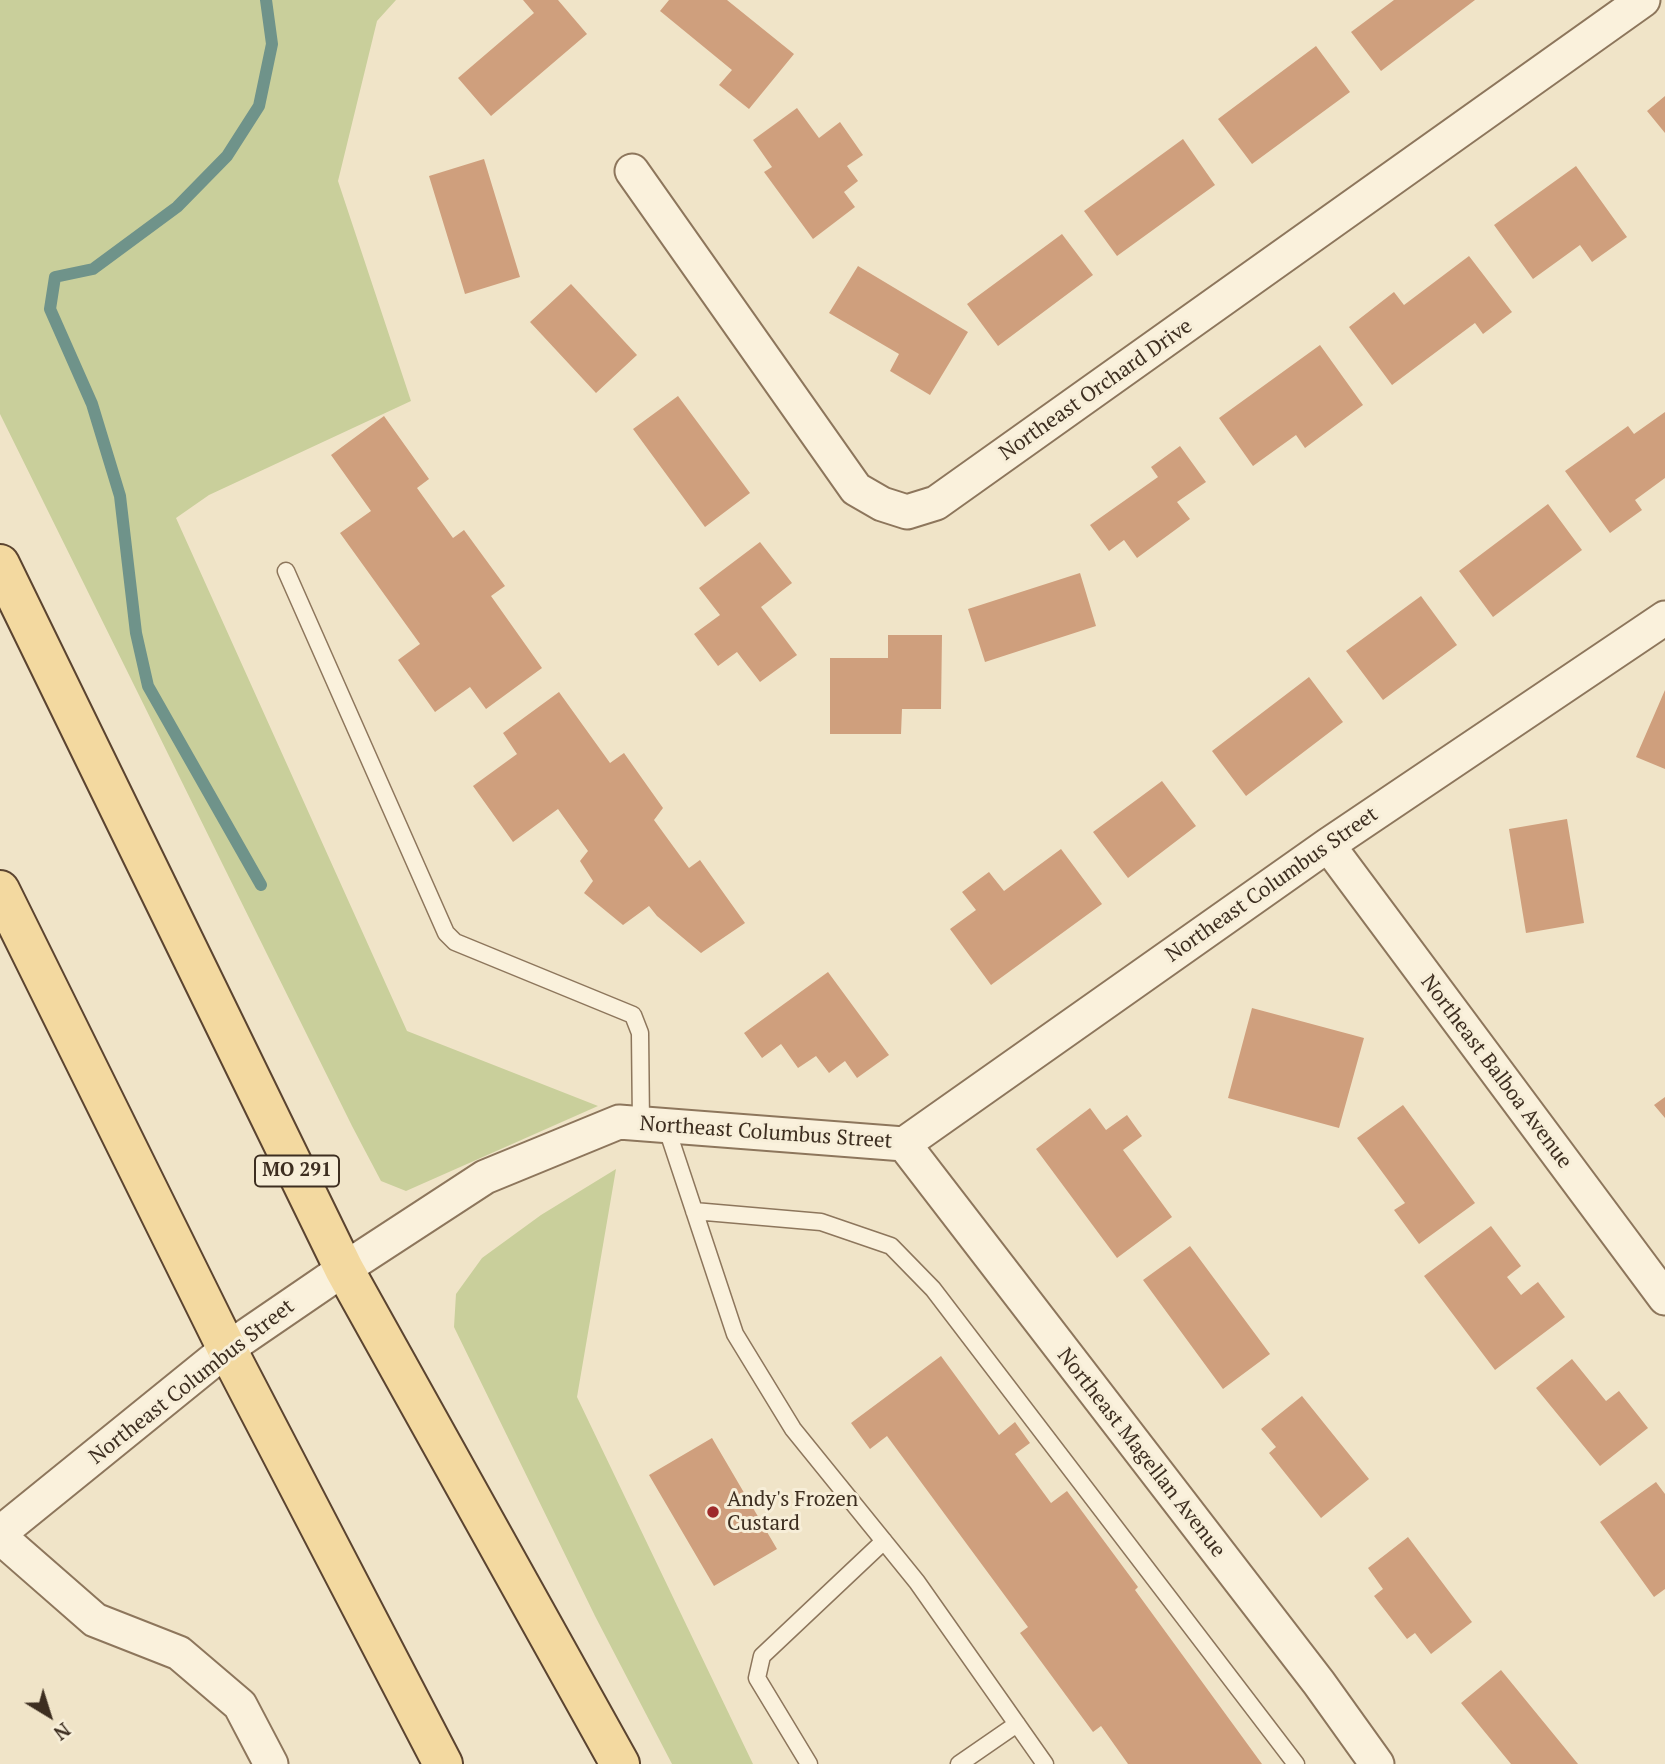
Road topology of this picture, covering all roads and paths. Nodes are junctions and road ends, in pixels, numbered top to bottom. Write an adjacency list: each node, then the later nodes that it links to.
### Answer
1 (1643, 0): 2 (street, Northeast Orchard Drive)
2 (632, 171)
3 (0, 564): 11 (main road, MO 291)
4 (286, 570): 8 (lane)
5 (1665, 618): 6 (street, Northeast Columbus Street)
6 (1328, 845): 9 (street, Northeast Columbus Street); 12 (street, Northeast Balboa Avenue)
7 (0, 890): 13 (main road)
8 (653, 1125): 9 (street, Northeast Columbus Street); 10 (lane); 11 (street, Northeast Columbus Street)
9 (904, 1144): 24 (street, Northeast Magellan Avenue)
10 (694, 1211): 15 (lane); 23 (lane)
11 (344, 1269): 13 (street, Northeast Columbus Street); 19 (main road, MO 291)
12 (1665, 1298)
13 (228, 1349): 14 (street, Northeast Columbus Street); 18 (main road)
14 (0, 1535): 17 (street)
15 (884, 1541): 16 (lane); 20 (lane)
16 (1017, 1724): 21 (lane); 22 (lane)
17 (271, 1764)
18 (443, 1764)
19 (620, 1764)
20 (809, 1764)
21 (959, 1764)
22 (1045, 1764)
23 (1296, 1764)
24 (1377, 1764)

